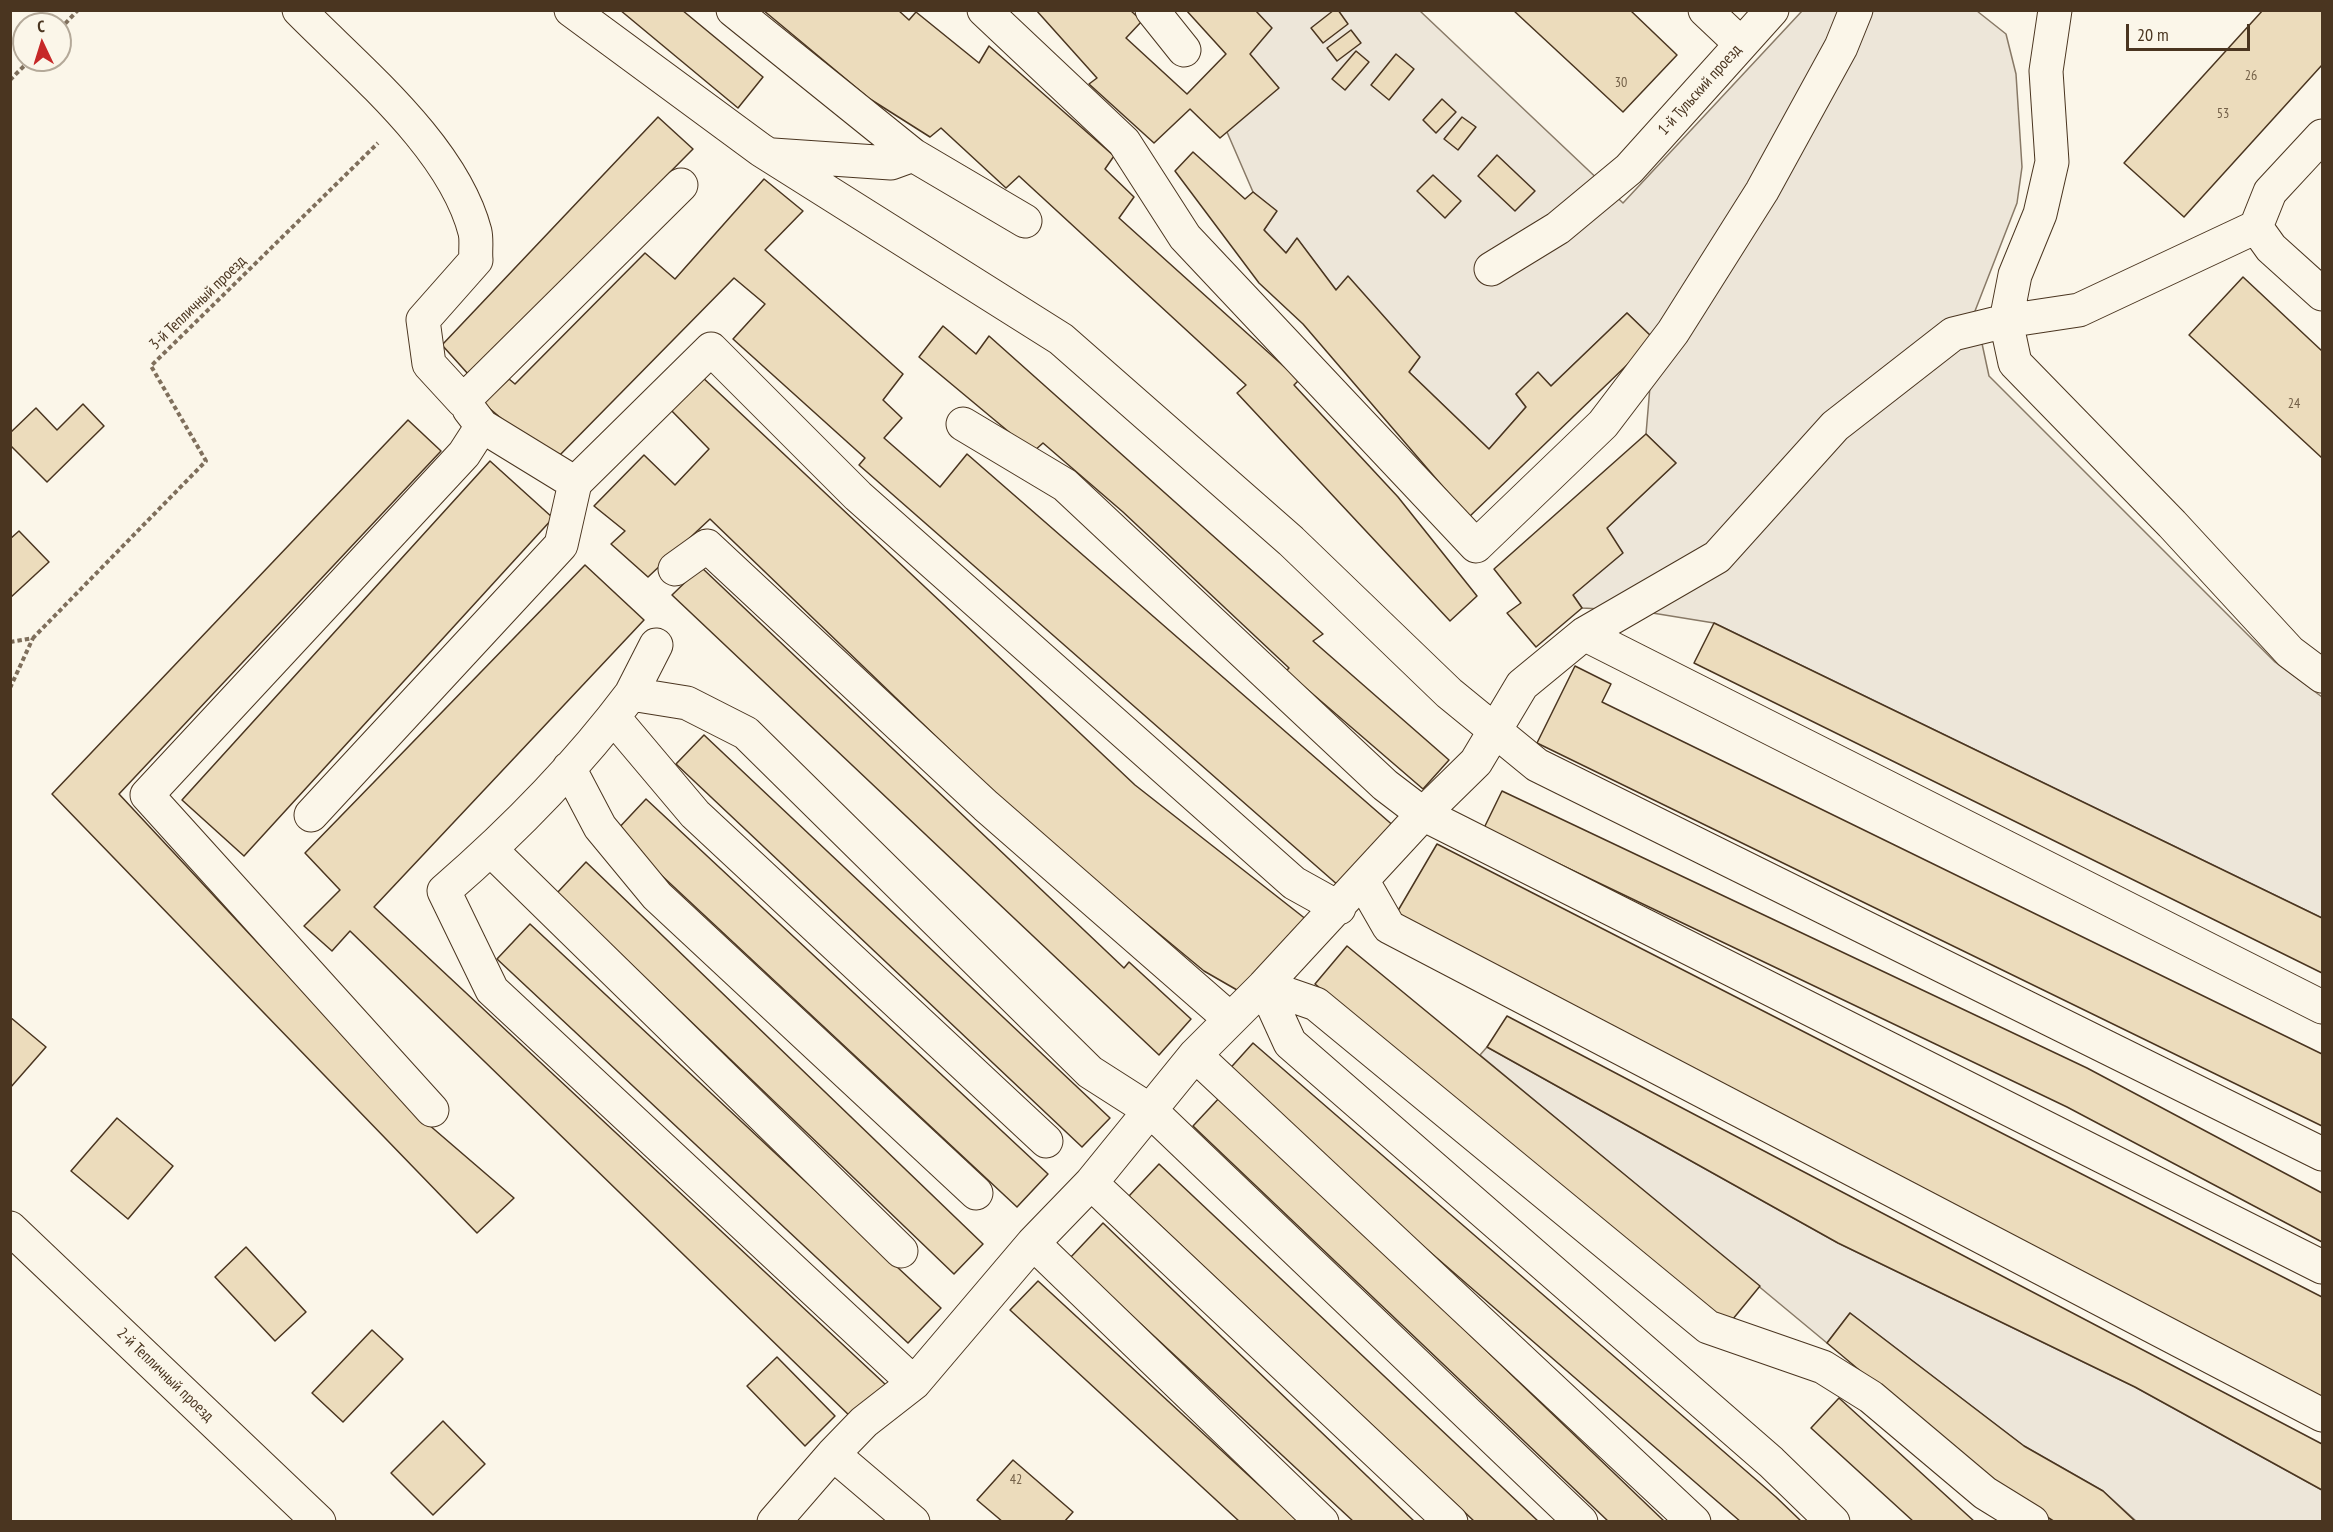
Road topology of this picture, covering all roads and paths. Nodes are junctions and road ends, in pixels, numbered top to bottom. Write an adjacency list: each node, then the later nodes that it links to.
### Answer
1 (299, 10): 12 (street)
2 (571, 10): 14 (street)
3 (732, 10): 15 (street)
4 (984, 10): 8 (street)
5 (1152, 10): 11 (street)
6 (1705, 10): 10 (street)
7 (1772, 10): 10 (street, 1-й Тульский проезд)
8 (1856, 10)
9 (2055, 10): 21 (street)
10 (1741, 44): 19 (street, 1-й Тульский проезд)
11 (1184, 50)
12 (405, 117): 22 (street); 27 (path, 3-й Тепличный проезд)
13 (2322, 136): 18 (street)
14 (768, 155): 15 (street); 33 (street)
15 (913, 155): 17 (street)
16 (681, 185): 22 (street)
17 (1025, 221)
18 (2256, 227): 20 (street); 21 (street)
19 (1491, 269)
20 (2322, 294)
21 (2006, 321): 26 (street); 30 (street)
22 (472, 413): 24 (street); 44 (street)
23 (963, 424): 35 (street)
24 (575, 483): 36 (street); 39 (street)
25 (675, 568): 42 (street)
26 (1584, 634): 33 (street); 41 (street)
27 (33, 638): 28 (path); 31 (path)
28 (10, 642)
29 (656, 645): 32 (street)
30 (2322, 676)
31 (10, 688)
32 (622, 706): 34 (street); 45 (street); 46 (street)
33 (1495, 732): 35 (street); 47 (street)
34 (569, 768): 37 (street); 49 (street)
35 (1423, 814): 38 (street); 53 (street)
36 (311, 815)
37 (491, 850): 52 (street); 54 (street)
38 (1362, 880): 39 (street); 55 (street)
39 (1339, 908): 40 (street)
40 (1264, 986): 42 (street); 64 (street); 65 (street)
41 (2322, 1007)
42 (1230, 1019): 43 (street)
43 (1195, 1055): 45 (street); 63 (street)
44 (432, 1110)
45 (1150, 1112): 48 (street); 62 (street)
46 (1046, 1141)
47 (2322, 1154)
48 (1091, 1183): 51 (street); 61 (street)
49 (976, 1193)
50 (10, 1227): 57 (street, 2-й Тепличный проезд)
51 (1033, 1243): 54 (street); 60 (street)
52 (901, 1251)
53 (2322, 1267)
54 (914, 1383): 56 (street)
55 (2322, 1415)
56 (833, 1454): 58 (street); 59 (street)
57 (319, 1521)
58 (774, 1521)
59 (913, 1521)
60 (1322, 1521)
61 (1451, 1521)
62 (1581, 1521)
63 (1694, 1521)
64 (1833, 1521)
65 (2032, 1521)

